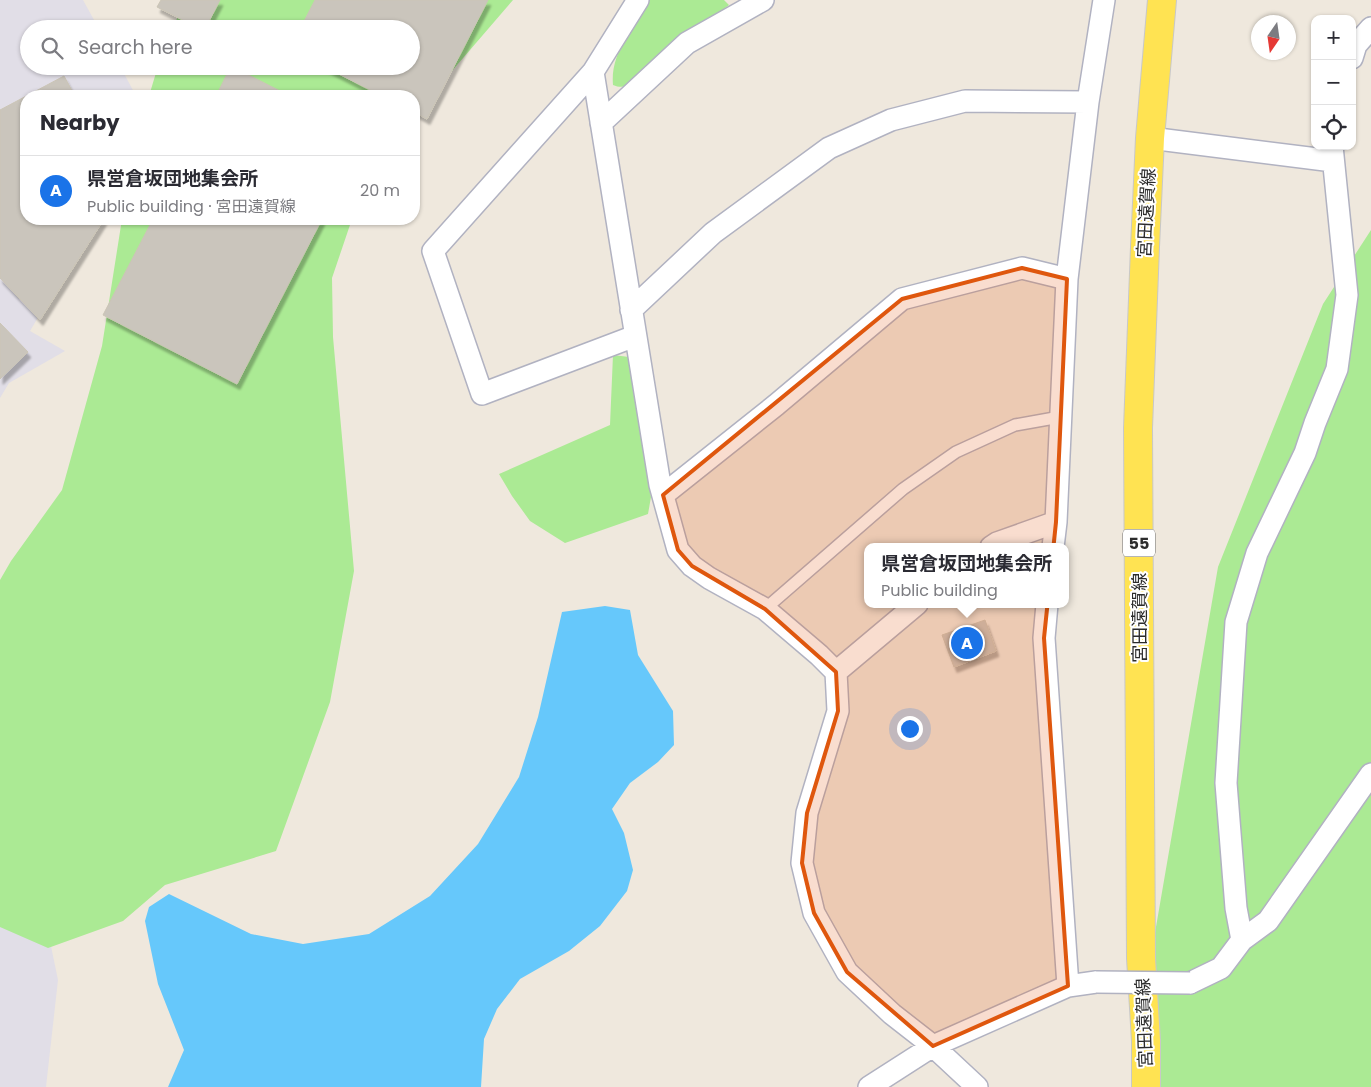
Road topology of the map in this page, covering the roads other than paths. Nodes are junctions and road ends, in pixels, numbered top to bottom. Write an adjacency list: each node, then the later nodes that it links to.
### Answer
1 (638, 0): 7 (street)
2 (763, 0): 9 (street)
3 (1104, 0): 8 (street)
4 (1162, 0): 10 (main road, 宮田遠賀線 / 55)
5 (1371, 28): 6 (street)
6 (1356, 45)
7 (593, 72): 9 (street); 14 (street)
8 (1088, 102): 12 (street); 13 (street)
9 (601, 123): 13 (street)
10 (1150, 138): 11 (street); 30 (main road, 宮田遠賀線 / 55)
11 (1333, 154): 25 (street)
12 (1067, 279): 15 (street); 16 (street)
13 (632, 310): 14 (street)
14 (636, 336): 16 (street)
15 (1060, 417): 17 (street); 22 (lane)
16 (663, 495): 22 (street)
17 (1056, 522): 18 (street); 19 (street)
18 (996, 543)
19 (1053, 543)
20 (913, 608): 23 (street)
21 (1047, 608): 26 (street)
22 (765, 609): 23 (street)
23 (836, 672): 27 (street)
24 (1371, 774): 25 (street)
25 (1242, 940): 26 (street, bridge)
26 (1068, 986): 27 (street)
27 (933, 1046): 28 (street); 29 (street)
28 (869, 1087)
29 (977, 1087)
30 (1146, 1087)

